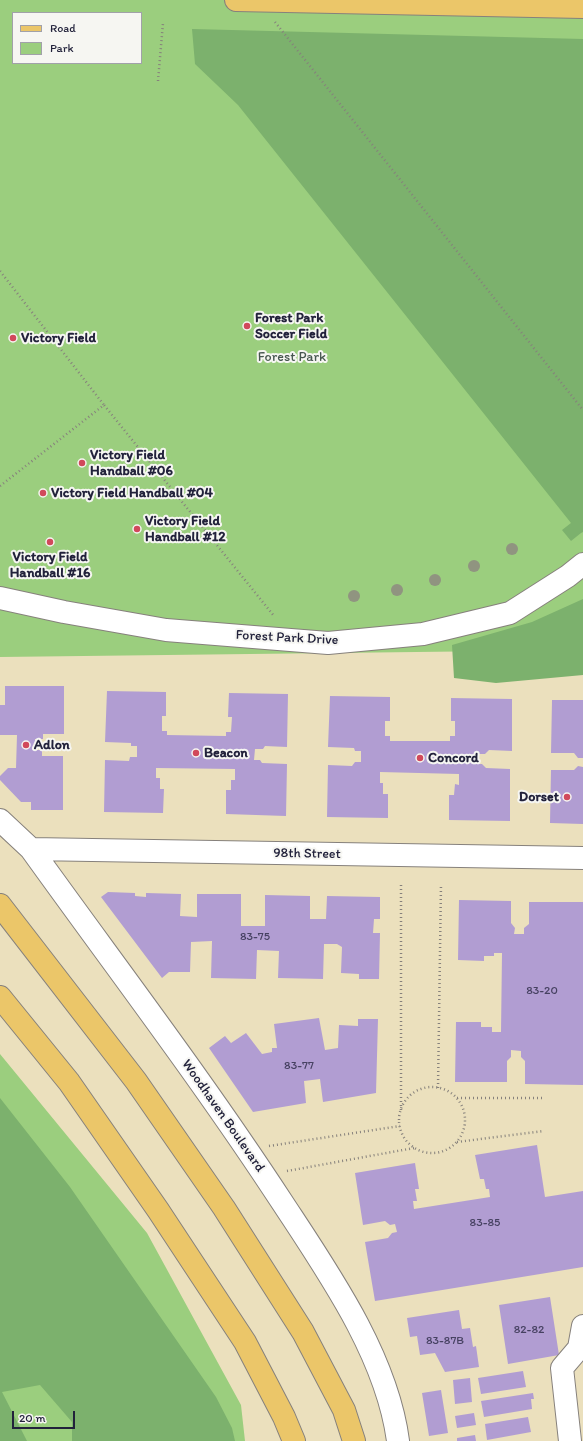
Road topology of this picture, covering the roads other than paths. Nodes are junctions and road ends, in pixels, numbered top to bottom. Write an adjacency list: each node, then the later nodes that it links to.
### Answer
1 (236, 0): 2 (main road)
2 (583, 7)
3 (575, 570): 4 (street, Forest Park Drive)
4 (0, 598)
5 (0, 820): 6 (street, Woodhaven Boulevard)
6 (31, 849): 7 (street, 98th Street); 13 (street, Woodhaven Boulevard)
7 (583, 858)
8 (0, 905): 12 (main road)
9 (0, 997): 11 (main road)
10 (583, 1326): 14 (street)
11 (294, 1441)
12 (354, 1441)
13 (398, 1441)
14 (570, 1441)

